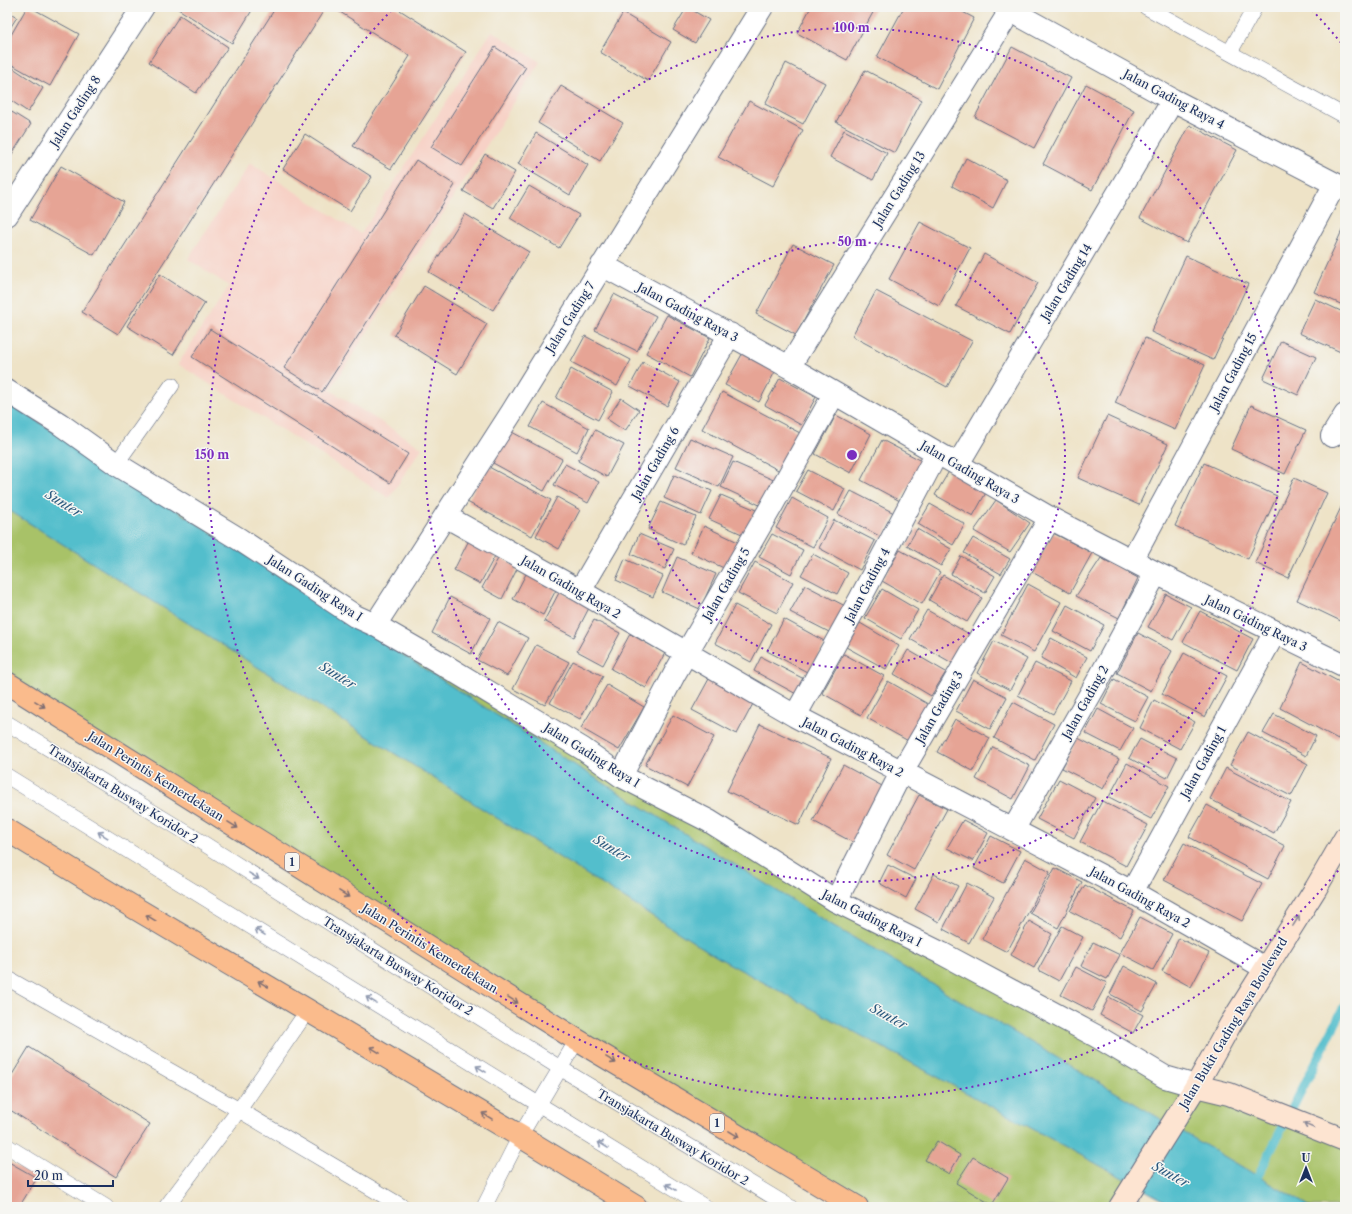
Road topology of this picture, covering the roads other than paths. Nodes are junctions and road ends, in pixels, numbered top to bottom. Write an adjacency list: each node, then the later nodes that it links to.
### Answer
1 (143, 7): 10 (street, Jalan Gading 8)
2 (762, 7): 11 (street, Jalan Gading 7)
3 (1146, 7): 6 (lane)
4 (1255, 7): 6 (lane)
5 (1007, 9): 7 (street, Jalan Gading Raya 4); 13 (street, Jalan Gading 13)
6 (1230, 52): 8 (lane)
7 (1173, 100): 9 (street, Jalan Gading Raya 4); 21 (street, Jalan Gading 14)
8 (1345, 116)
9 (1340, 186): 24 (street, Jalan Gading 15)
10 (7, 215)
11 (602, 265): 12 (street, Jalan Gading Raya 3); 22 (street, Jalan Gading 7)
12 (730, 334): 13 (street, Jalan Gading Raya 3); 26 (street, Jalan Gading 6)
13 (789, 367): 16 (street, Jalan Gading Raya 3)
14 (172, 384): 20 (lane)
15 (7, 391): 20 (street, Jalan Gading Raya I)
16 (834, 394): 19 (street, Jalan Gading Raya 3); 29 (street, Jalan Gading 5)
17 (1345, 415): 18 (street)
18 (1332, 436)
19 (937, 453): 21 (street, Jalan Gading Raya 3); 32 (street, Jalan Gading 4)
20 (116, 464): 27 (street, Jalan Gading Raya I)
21 (958, 464): 23 (street, Jalan Gading Raya 3)
22 (445, 516): 26 (street, Jalan Gading Raya 2); 27 (street, Jalan Gading 7)
23 (1050, 518): 24 (street, Jalan Gading Raya 3); 34 (street, Jalan Gading 3)
24 (1132, 560): 25 (street, Jalan Gading Raya 3)
25 (1156, 573): 28 (street, Jalan Gading Raya 3); 38 (street, Jalan Gading 2)
26 (580, 591): 29 (street, Jalan Gading Raya 2)
27 (375, 625): 36 (street, Jalan Gading Raya I)
28 (1275, 632): 30 (street, Jalan Gading Raya 3); 40 (street, Jalan Gading 1)
29 (686, 654): 32 (street, Jalan Gading Raya 2); 36 (street, Jalan Gading 5)
30 (1345, 666)
31 (7, 683): 45 (highway, Jalan Perintis Kemerdekaan / 1, one-way to 45)
32 (795, 716): 34 (street, Jalan Gading Raya 2)
33 (7, 723): 46 (lane, Transjakarta Busway Koridor 2, one-way to 46)
34 (901, 773): 38 (street, Jalan Gading Raya 2); 41 (street, Jalan Gading 3)
35 (7, 776): 48 (lane, one-way to 35)
36 (621, 776): 41 (street, Jalan Gading Raya I)
37 (7, 830): 44 (highway, one-way to 37)
38 (1013, 830): 40 (street, Jalan Gading Raya 2)
39 (1345, 838): 42 (street, Jalan Bukit Gading Raya Boulevard, one-way to 39)
40 (1132, 892): 42 (street, Jalan Gading Raya 2)
41 (836, 901): 47 (street, Jalan Gading Raya I)
42 (1266, 968): 47 (street, Jalan Bukit Gading Raya Boulevard)
43 (7, 978): 49 (lane)
44 (308, 1010): 49 (lane); 50 (highway, one-way to 44)
45 (577, 1040): 46 (lane); 60 (highway, Jalan Perintis Kemerdekaan / 1, one-way to 60)
46 (560, 1068): 48 (lane); 59 (lane, Transjakarta Busway Koridor 2)
47 (1192, 1091): 51 (street, one-way to 47); 61 (street, Jalan Bukit Gading Raya Boulevard)
48 (540, 1105): 50 (lane); 58 (lane, one-way to 48)
49 (239, 1110): 54 (lane); 55 (lane)
50 (520, 1136): 56 (lane); 57 (highway)
51 (1345, 1140)
52 (7, 1146): 53 (lane)
53 (106, 1207)
54 (166, 1207)
55 (404, 1207)
56 (484, 1207)
57 (636, 1207)
58 (704, 1207)
59 (790, 1207)
60 (857, 1207)
61 (1120, 1207)

